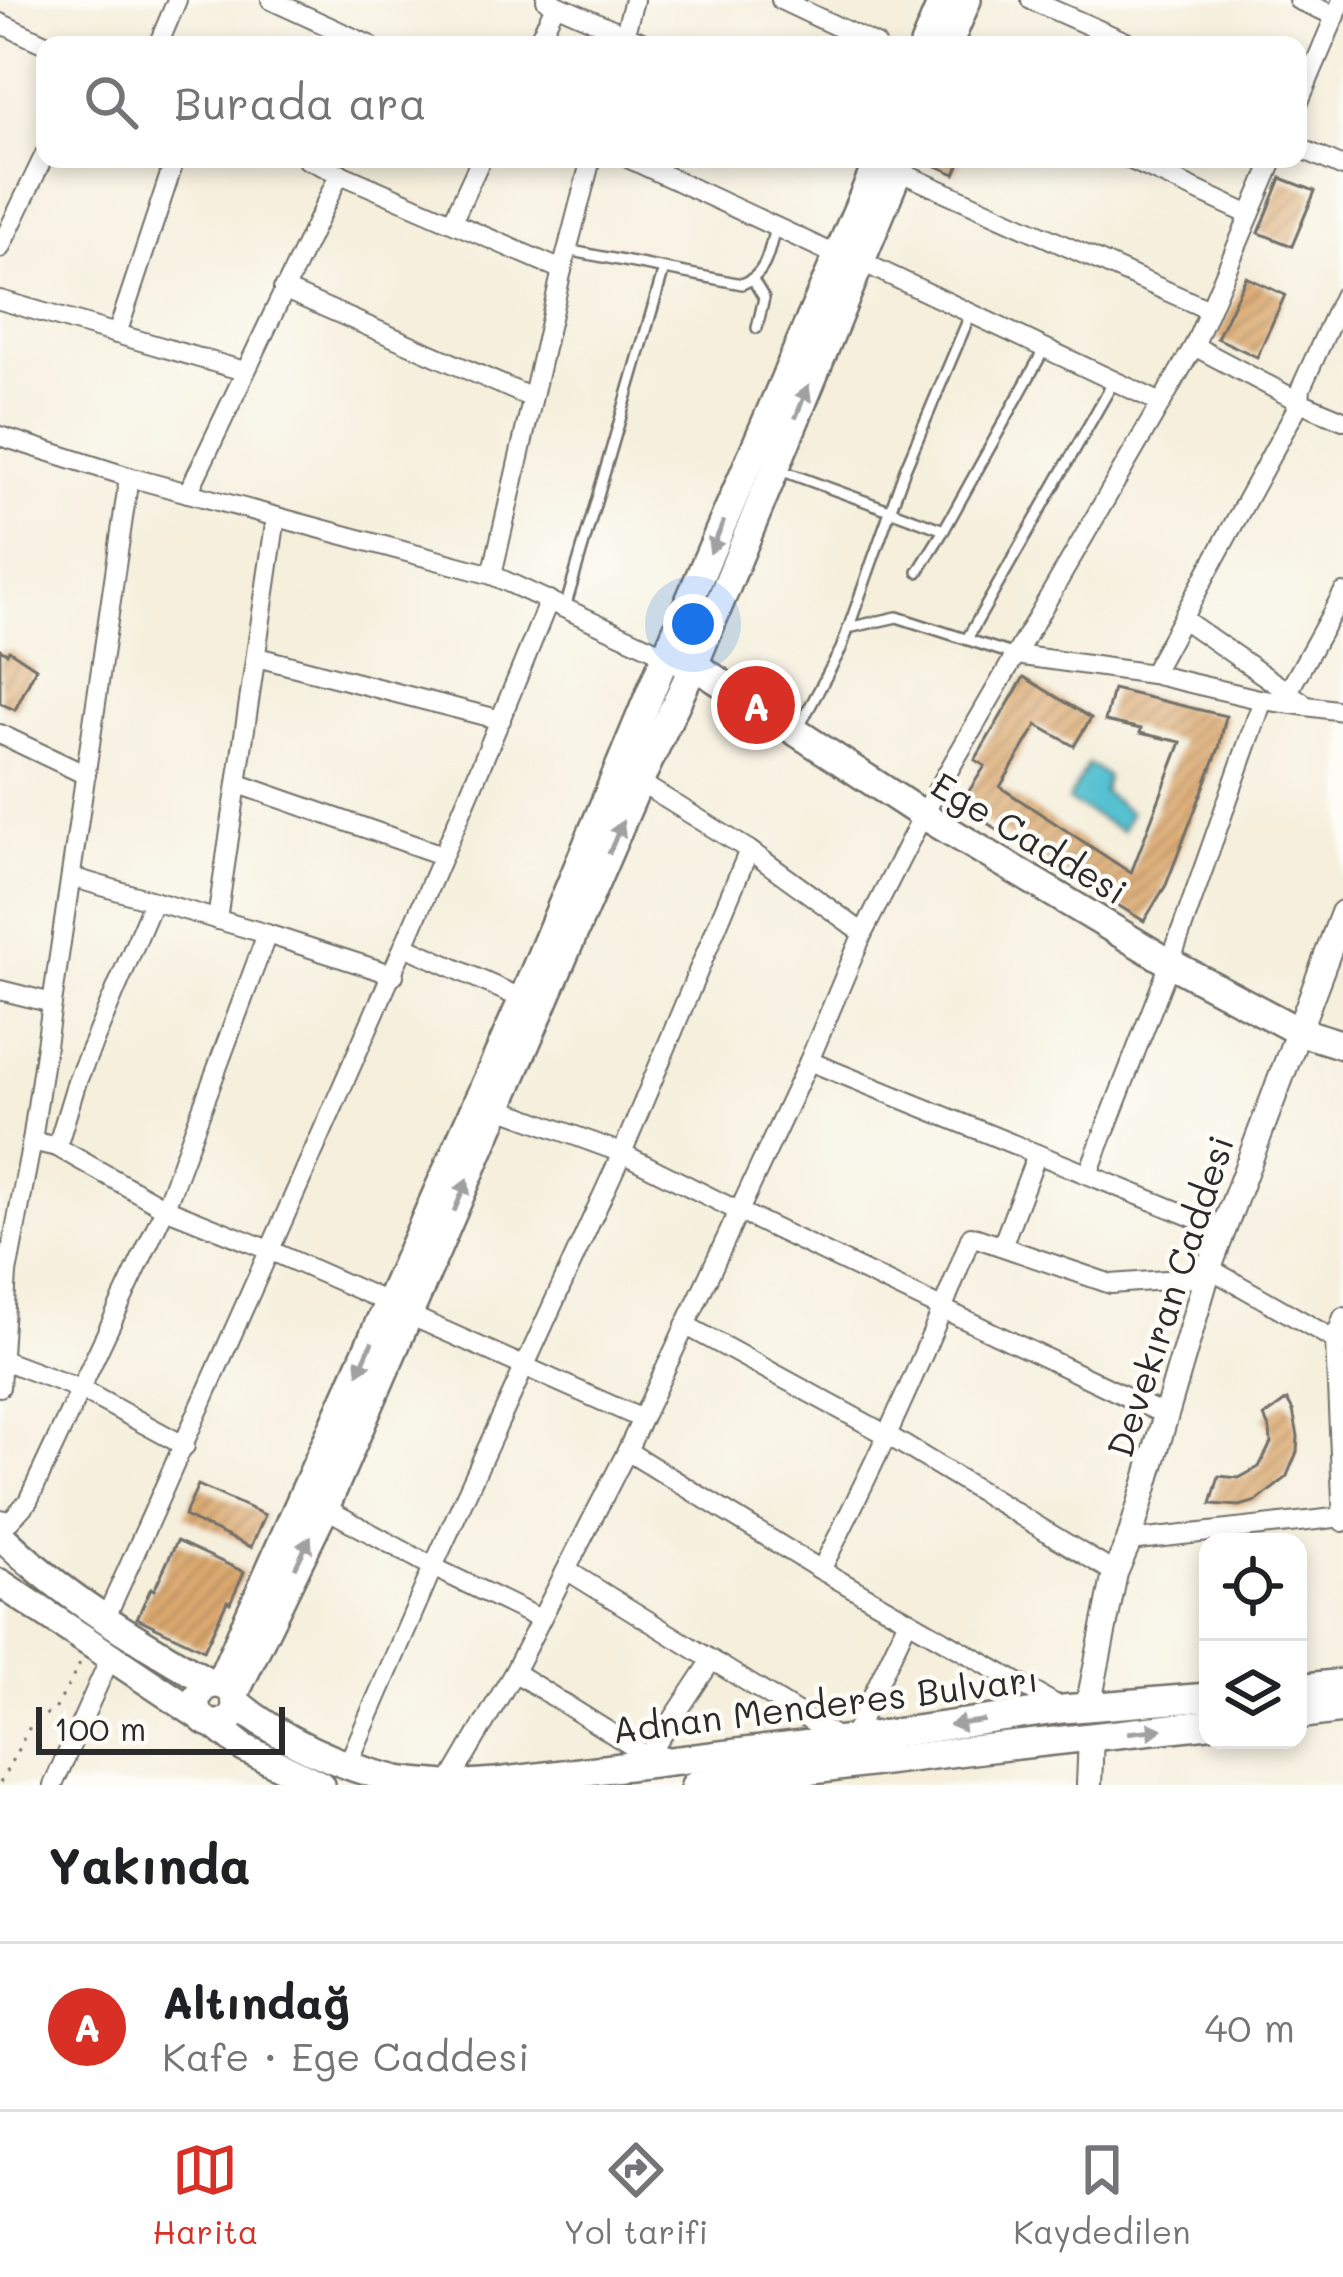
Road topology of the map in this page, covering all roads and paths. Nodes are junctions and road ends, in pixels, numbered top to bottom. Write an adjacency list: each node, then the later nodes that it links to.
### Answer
1 (177, 0): 12 (street)
2 (271, 0): 13 (street)
3 (634, 0): 16 (street)
4 (781, 0): 17 (street)
5 (943, 0): 18 (main road)
6 (967, 0): 19 (main road)
7 (1031, 0): 20 (street)
8 (1298, 0): 10 (street)
9 (551, 2): 14 (street); 15 (street)
10 (1339, 8): 22 (street)
11 (0, 23): 21 (street)
12 (162, 36)
13 (349, 36)
14 (539, 36)
15 (617, 36)
16 (624, 36)
17 (858, 36)
18 (928, 36)
19 (952, 36)
20 (1113, 36)
21 (36, 40)
22 (1307, 83)
23 (1307, 151): 24 (street)
24 (1343, 167)
25 (39, 168): 37 (street)
26 (172, 168): 52 (street)
27 (328, 168): 35 (street)
28 (477, 168): 39 (street)
29 (589, 168): 43 (street)
30 (649, 168): 40 (street)
31 (884, 168): 42 (main road)
32 (899, 168): 49 (street)
33 (1148, 168): 38 (street)
34 (1270, 168): 38 (street)
35 (340, 173): 39 (street); 46 (street)
36 (0, 199): 37 (street)
37 (20, 208): 41 (street)
38 (1250, 215): 49 (street)
39 (452, 222): 43 (street)
40 (776, 227): 42 (street); 45 (lane)
41 (0, 248)
42 (849, 258): 50 (street); 62 (main road, one-way to 42); 75 (main road, one-way to 75)
43 (564, 260): 44 (lane); 57 (street)
44 (664, 269): 45 (lane); 71 (lane)
45 (753, 280): 51 (lane)
46 (284, 290): 55 (street); 57 (street)
47 (1343, 296): 58 (street)
48 (0, 300): 52 (street)
49 (1209, 310): 53 (street)
50 (970, 313): 54 (street); 65 (lane)
51 (757, 328)
52 (117, 334): 55 (street)
53 (1194, 346): 58 (street); 59 (street)
54 (1045, 348): 56 (street); 67 (lane)
55 (244, 371): 64 (street)
56 (1114, 381): 59 (street); 74 (lane)
57 (532, 398): 69 (street)
58 (1300, 402): 60 (street); 72 (street)
59 (1161, 403): 76 (street)
60 (1343, 420)
61 (0, 436): 63 (street)
62 (775, 468): 65 (lane); 78 (main road)
63 (129, 476): 64 (street); 87 (street)
64 (188, 493): 66 (street)
65 (890, 510): 67 (lane); 73 (lane)
66 (276, 517): 69 (street); 77 (street)
67 (944, 530): 68 (lane)
68 (918, 572)
69 (492, 575): 71 (street)
70 (1343, 593): 80 (street)
71 (557, 604): 75 (street); 84 (street)
72 (1183, 619): 79 (street); 80 (street)
73 (848, 628): 74 (lane); 85 (lane)
74 (967, 639): 76 (lane)
75 (666, 655): 78 (main road, Ege Caddesi); 103 (main road)
76 (1016, 655): 79 (street); 90 (street)
77 (257, 657): 84 (street); 89 (street)
78 (694, 664): 85 (main road, Ege Caddesi); 88 (main road)
79 (1152, 674): 81 (street)
80 (1288, 692): 82 (street)
81 (1263, 700): 82 (street); 100 (street)
82 (1306, 705): 83 (street)
83 (1343, 711)
84 (501, 720): 92 (street)
85 (796, 732): 90 (main road, Ege Caddesi)
86 (0, 734): 87 (street)
87 (86, 775): 93 (street)
88 (640, 782): 91 (street); 108 (main road, one-way to 88)
89 (239, 784): 92 (street); 96 (street)
90 (922, 815): 97 (street); 100 (main road, Ege Caddesi)
91 (749, 850): 97 (street); 111 (street)
92 (442, 855): 99 (street)
93 (70, 878): 94 (street); 104 (street)
94 (152, 902): 96 (street); 110 (street)
95 (1343, 913): 105 (street, Devekıran Caddesi)
96 (217, 920): 98 (street)
97 (863, 933): 107 (street)
98 (267, 934): 101 (street); 114 (street)
99 (405, 946): 101 (street); 103 (street)
100 (1170, 963): 105 (main road, Ege Caddesi); 113 (street)
101 (394, 974): 118 (street)
102 (0, 990): 104 (street)
103 (523, 999): 121 (main road)
104 (52, 1003): 109 (street)
105 (1298, 1031): 106 (main road, Ege Caddesi); 116 (street, Devekıran Caddesi)
106 (1343, 1045)
107 (809, 1061): 112 (street); 115 (street)
108 (499, 1108): 111 (street); 121 (main road, one-way to 108)
109 (32, 1141): 110 (street); 119 (street)
110 (57, 1148): 114 (street)
111 (622, 1153): 115 (street); 127 (street)
112 (1037, 1154): 113 (street); 117 (street)
113 (1088, 1174): 116 (street)
114 (164, 1208): 118 (street); 129 (street)
115 (738, 1211): 122 (street); 124 (street)
116 (1224, 1230): 120 (street, Devekıran Caddesi)
117 (1002, 1246): 120 (street); 122 (street)
118 (269, 1250): 121 (street); 133 (street)
119 (4, 1272): 126 (street)
120 (1208, 1272): 125 (street); 130 (street, Devekıran Caddesi)
121 (399, 1309): 127 (street); 135 (main road); 154 (main road, one-way to 154)
122 (943, 1310): 130 (street); 132 (street)
123 (1343, 1317): 125 (street)
124 (685, 1325): 131 (street); 132 (street)
125 (1339, 1342): 136 (street)
126 (1, 1363): 128 (street); 129 (street)
127 (526, 1366): 131 (street); 140 (street)
128 (0, 1387)
129 (80, 1389): 133 (street); 137 (street)
130 (1166, 1414): 139 (street, Devekıran Caddesi)
131 (640, 1418): 134 (street)
132 (889, 1436): 142 (street); 143 (street)
133 (185, 1446): 145 (street)
134 (627, 1450): 141 (street); 142 (street)
135 (325, 1508): 140 (street); 154 (main road, one-way to 135)
136 (1343, 1518): 139 (street)
137 (0, 1519)
138 (0, 1535): 145 (main road, Adnan Menderes Bulvarı)
139 (1129, 1540): 143 (street, Devekıran Caddesi)
140 (433, 1567): 146 (street); 164 (street)
141 (568, 1570): 146 (street); 149 (street)
142 (821, 1570): 147 (street)
143 (1115, 1573): 156 (street, Devekıran Caddesi)
144 (0, 1583): 148 (main road)
145 (104, 1619): 154 (main road, Adnan Menderes Bulvarı)
146 (541, 1619): 151 (street)
147 (908, 1620): 156 (street); 162 (street)
148 (111, 1656): 159 (main road); 167 (street)
149 (712, 1660): 162 (street); 163 (street)
150 (80, 1663): 166 (path)
151 (514, 1672): 163 (street); 169 (street)
152 (1343, 1683): 153 (main road)
153 (1307, 1687)
154 (225, 1691): 159 (main road); 164 (main road, Adnan Menderes Bulvarı)
155 (1199, 1698): 156 (main road, Adnan Menderes Bulvarı)
156 (1075, 1708): 161 (main road); 162 (main road, Adnan Menderes Bulvarı, one-way to 162)
157 (1343, 1709): 158 (main road)
158 (1307, 1714)
159 (207, 1720): 168 (main road)
160 (1199, 1725): 161 (main road, Adnan Menderes Bulvarı, one-way to 160)
161 (1090, 1736): 165 (main road, Adnan Menderes Bulvarı); 171 (street)
162 (846, 1740): 163 (main road, Adnan Menderes Bulvarı)
163 (653, 1759): 169 (main road, Adnan Menderes Bulvarı)
164 (348, 1764): 169 (main road, Adnan Menderes Bulvarı)
165 (819, 1778): 170 (main road, Adnan Menderes Bulvarı)
166 (0, 1783)
167 (53, 1785)
168 (320, 1785)
169 (448, 1785)
170 (695, 1785)
171 (1089, 1785)

